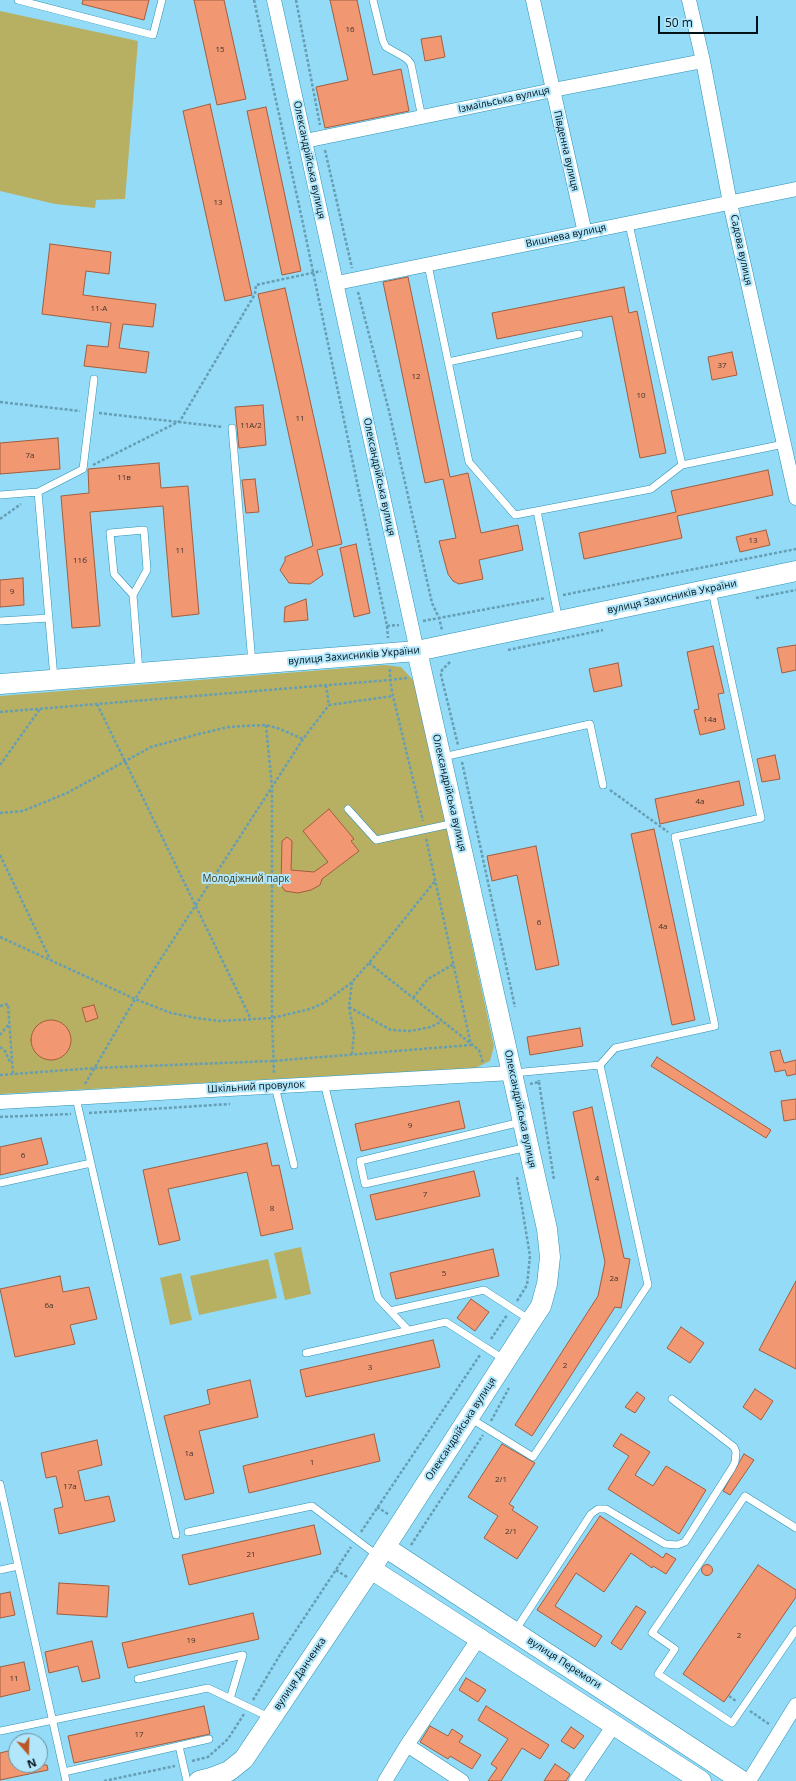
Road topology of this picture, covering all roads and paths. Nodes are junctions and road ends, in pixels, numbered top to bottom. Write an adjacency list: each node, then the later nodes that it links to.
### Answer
1 (18, 0): 2 (lane)
2 (162, 0)
3 (254, 0): 18 (path)
4 (274, 0): 11 (street, Олександрійська вулиця)
5 (373, 0): 10 (lane)
6 (533, 0): 9 (street, Південна вулиця)
7 (689, 0): 8 (street, Садова вулиця)
8 (703, 61): 9 (street, Ізмаїльська вулиця); 13 (street, Садова вулиця)
9 (552, 90): 10 (street, Ізмаїльська вулиця); 15 (street, Південна вулиця)
10 (422, 118): 11 (street, Ізмаїльська вулиця)
11 (305, 141): 17 (street, Олександрійська вулиця)
12 (796, 189): 13 (street, Вишнева вулиця)
13 (730, 203): 14 (street, Вишнева вулиця); 28 (street, Садова вулиця)
14 (629, 224): 15 (street, Вишнева вулиця); 29 (lane)
15 (585, 233): 16 (street, Вишнева вулиця)
16 (428, 265): 19 (street, Вишнева вулиця); 22 (lane)
17 (333, 268): 18 (path); 19 (path); 20 (street, Олександрійська вулиця)
18 (313, 273): 26 (path); 45 (path)
19 (355, 280): 20 (street, Вишнева вулиця); 41 (path)
20 (337, 283): 46 (street, Олександрійська вулиця)
21 (578, 334): 22 (lane)
22 (448, 362): 34 (lane)
23 (94, 380): 25 (lane)
24 (0, 402): 25 (path)
25 (90, 412): 26 (path); 30 (lane)
26 (180, 422): 27 (path); 30 (path)
27 (232, 428): 48 (lane)
28 (784, 444): 29 (lane); 33 (street, Садова вулиця)
29 (682, 465): 34 (lane)
30 (83, 470): 31 (lane)
31 (38, 492): 32 (lane); 35 (path); 42 (lane)
32 (0, 495)
33 (796, 498)
34 (537, 510): 44 (lane)
35 (0, 519)
36 (796, 549): 40 (path)
37 (796, 570): 38 (main road, вулиця Захисників України)
38 (712, 589): 44 (main road, вулиця Захисників України); 69 (lane)
39 (133, 594): 39 (lane); 49 (lane)
40 (560, 595)
41 (552, 597)
42 (49, 618): 43 (lane); 50 (lane)
43 (0, 621)
44 (559, 621): 46 (main road, вулиця Захисників України)
45 (387, 626)
46 (417, 651): 48 (main road, вулиця Захисників України); 60 (main road, Олександрійська вулиця)
47 (448, 662): 60 (path)
48 (253, 664): 49 (main road, вулиця Захисників України)
49 (139, 673): 50 (main road, вулиця Захисників України)
50 (54, 680): 51 (main road, вулиця Захисників України)
51 (0, 684)
52 (326, 685): 53 (path); 54 (path); 55 (path)
53 (393, 696): 55 (path); 68 (path)
54 (97, 704): 56 (path); 61 (path)
55 (329, 705): 59 (path)
56 (40, 709): 57 (path); 62 (path)
57 (0, 712)
58 (266, 725): 59 (path); 61 (path); 64 (path)
59 (303, 739): 64 (path)
60 (450, 755): 63 (lane); 67 (main road, Олександрійська вулиця); 78 (path)
61 (125, 761): 66 (path); 72 (path)
62 (0, 765)
63 (604, 785): 69 (path)
64 (272, 787): 72 (path); 83 (path)
65 (348, 809): 68 (lane)
66 (0, 813)
67 (455, 823): 68 (lane); 96 (main road, Олександрійська вулиця)
68 (424, 830): 71 (path)
69 (675, 837): 94 (lane)
70 (0, 855): 74 (path)
71 (436, 880): 75 (path); 76 (path)
72 (195, 906): 80 (path); 84 (path)
73 (0, 937): 74 (path)
74 (50, 960): 80 (path)
75 (370, 963): 77 (path); 79 (path)
76 (454, 964): 79 (path); 88 (path)
77 (352, 982): 82 (path); 83 (path)
78 (514, 997)
79 (413, 998): 85 (path)
80 (135, 999): 84 (path); 95 (path)
81 (0, 1006): 86 (path)
82 (349, 1007): 85 (path); 91 (path)
83 (272, 1018): 84 (path); 92 (path)
84 (251, 1019)
85 (442, 1021): 88 (path)
86 (9, 1024): 87 (path); 93 (path)
87 (0, 1035)
88 (471, 1045): 90 (path); 91 (path)
89 (0, 1047): 93 (path)
90 (479, 1050)
91 (352, 1054): 92 (path)
92 (272, 1061): 95 (path); 100 (path)
93 (11, 1064): 97 (path)
94 (600, 1064): 96 (lane); 117 (lane)
95 (95, 1068): 97 (path); 101 (path)
96 (512, 1073): 99 (street, Шкільний провулок); 103 (main road, Олександрійська вулиця)
97 (13, 1074): 98 (path)
98 (0, 1075)
99 (324, 1083): 100 (street, Шкільний провулок); 109 (lane)
100 (275, 1086): 101 (street, Шкільний провулок); 106 (lane)
101 (76, 1098): 102 (street, Шкільний провулок); 105 (lane)
102 (0, 1102)
103 (523, 1122): 104 (main road, Олександрійська вулиця); 104 (lane)
104 (520, 1148): 108 (path); 111 (main road, Олександрійська вулиця)
105 (91, 1163): 107 (lane); 121 (lane)
106 (294, 1165)
107 (0, 1184)
108 (513, 1307)
109 (390, 1311): 111 (lane); 112 (lane)
110 (509, 1312): 113 (path)
111 (531, 1321): 115 (main road, Олександрійська вулиця)
112 (408, 1330): 113 (lane); 114 (lane)
113 (486, 1347): 115 (lane); 122 (path)
114 (306, 1353)
115 (505, 1360): 117 (main road, Олександрійська вулиця)
116 (672, 1399): 127 (lane)
117 (468, 1417): 123 (main road, Олександрійська вулиця)
118 (0, 1484): 124 (lane)
119 (796, 1528): 133 (lane)
120 (188, 1532): 122 (lane)
121 (176, 1535)
122 (356, 1539): 123 (lane); 134 (path)
123 (378, 1557): 127 (main road, вулиця Перемоги); 128 (main road); 135 (main road, вулиця Данченка)
124 (18, 1566): 125 (lane); 136 (lane)
125 (0, 1570)
126 (796, 1630): 133 (lane)
127 (515, 1632): 153 (main road, вулиця Перемоги)
128 (479, 1638): 137 (main road); 141 (street)
129 (138, 1679): 131 (lane)
130 (729, 1696): 133 (path)
131 (230, 1699): 134 (lane); 136 (lane)
132 (796, 1705): 139 (street)
133 (744, 1706): 139 (path)
134 (249, 1707): 135 (lane); 143 (path)
135 (271, 1718): 148 (main road, вулиця Данченка)
136 (52, 1720): 138 (lane); 144 (lane)
137 (614, 1725): 151 (street); 152 (main road)
138 (0, 1731)
139 (780, 1731): 154 (street)
140 (209, 1739): 142 (lane)
141 (407, 1744): 149 (street); 150 (street)
142 (179, 1746): 143 (lane); 144 (lane)
143 (183, 1764): 146 (path); 147 (lane)
144 (64, 1772): 145 (lane)
145 (66, 1781)
146 (104, 1781)
147 (187, 1781)
148 (199, 1781)
149 (385, 1781)
150 (462, 1781)
151 (576, 1781)
152 (701, 1781)
153 (742, 1781)
154 (749, 1781)

